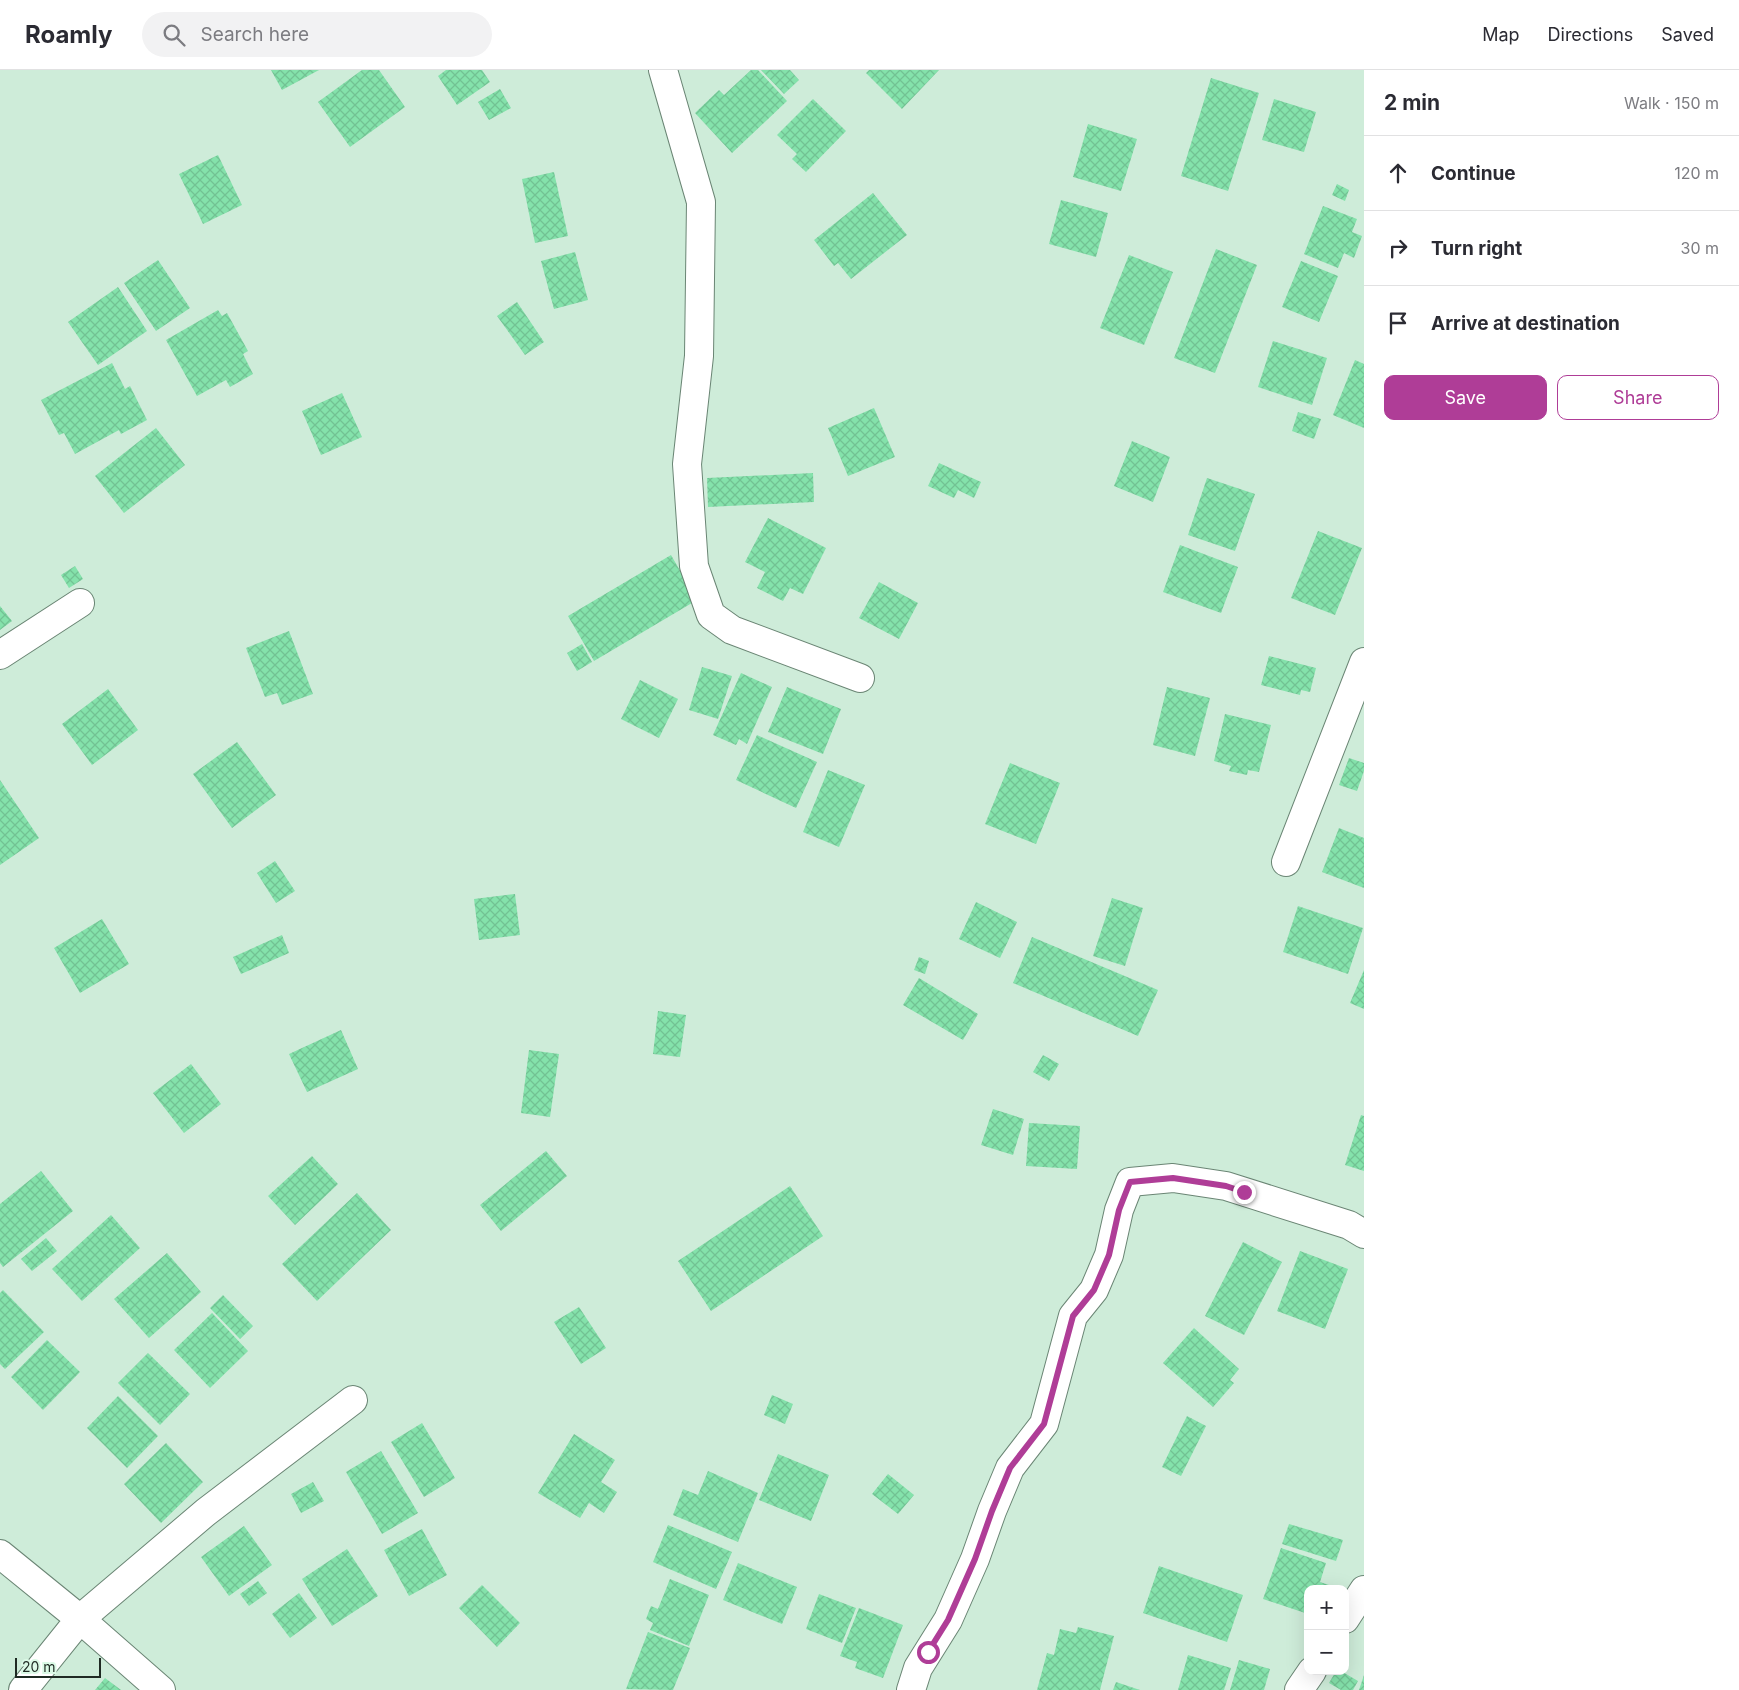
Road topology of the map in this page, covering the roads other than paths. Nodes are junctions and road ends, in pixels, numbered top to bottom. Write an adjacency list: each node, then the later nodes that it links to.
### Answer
1 (663, 70): 5 (street)
2 (80, 603): 3 (street)
3 (0, 655)
4 (1364, 662): 6 (street)
5 (860, 678)
6 (1286, 862)
7 (1364, 1234): 16 (street)
8 (353, 1400): 12 (street)
9 (0, 1554): 12 (street)
10 (1364, 1590): 11 (street)
11 (1349, 1613)
12 (80, 1619): 14 (street); 15 (street)
13 (1309, 1675): 17 (street)
14 (23, 1690)
15 (161, 1690)
16 (910, 1690)
17 (1299, 1690)

